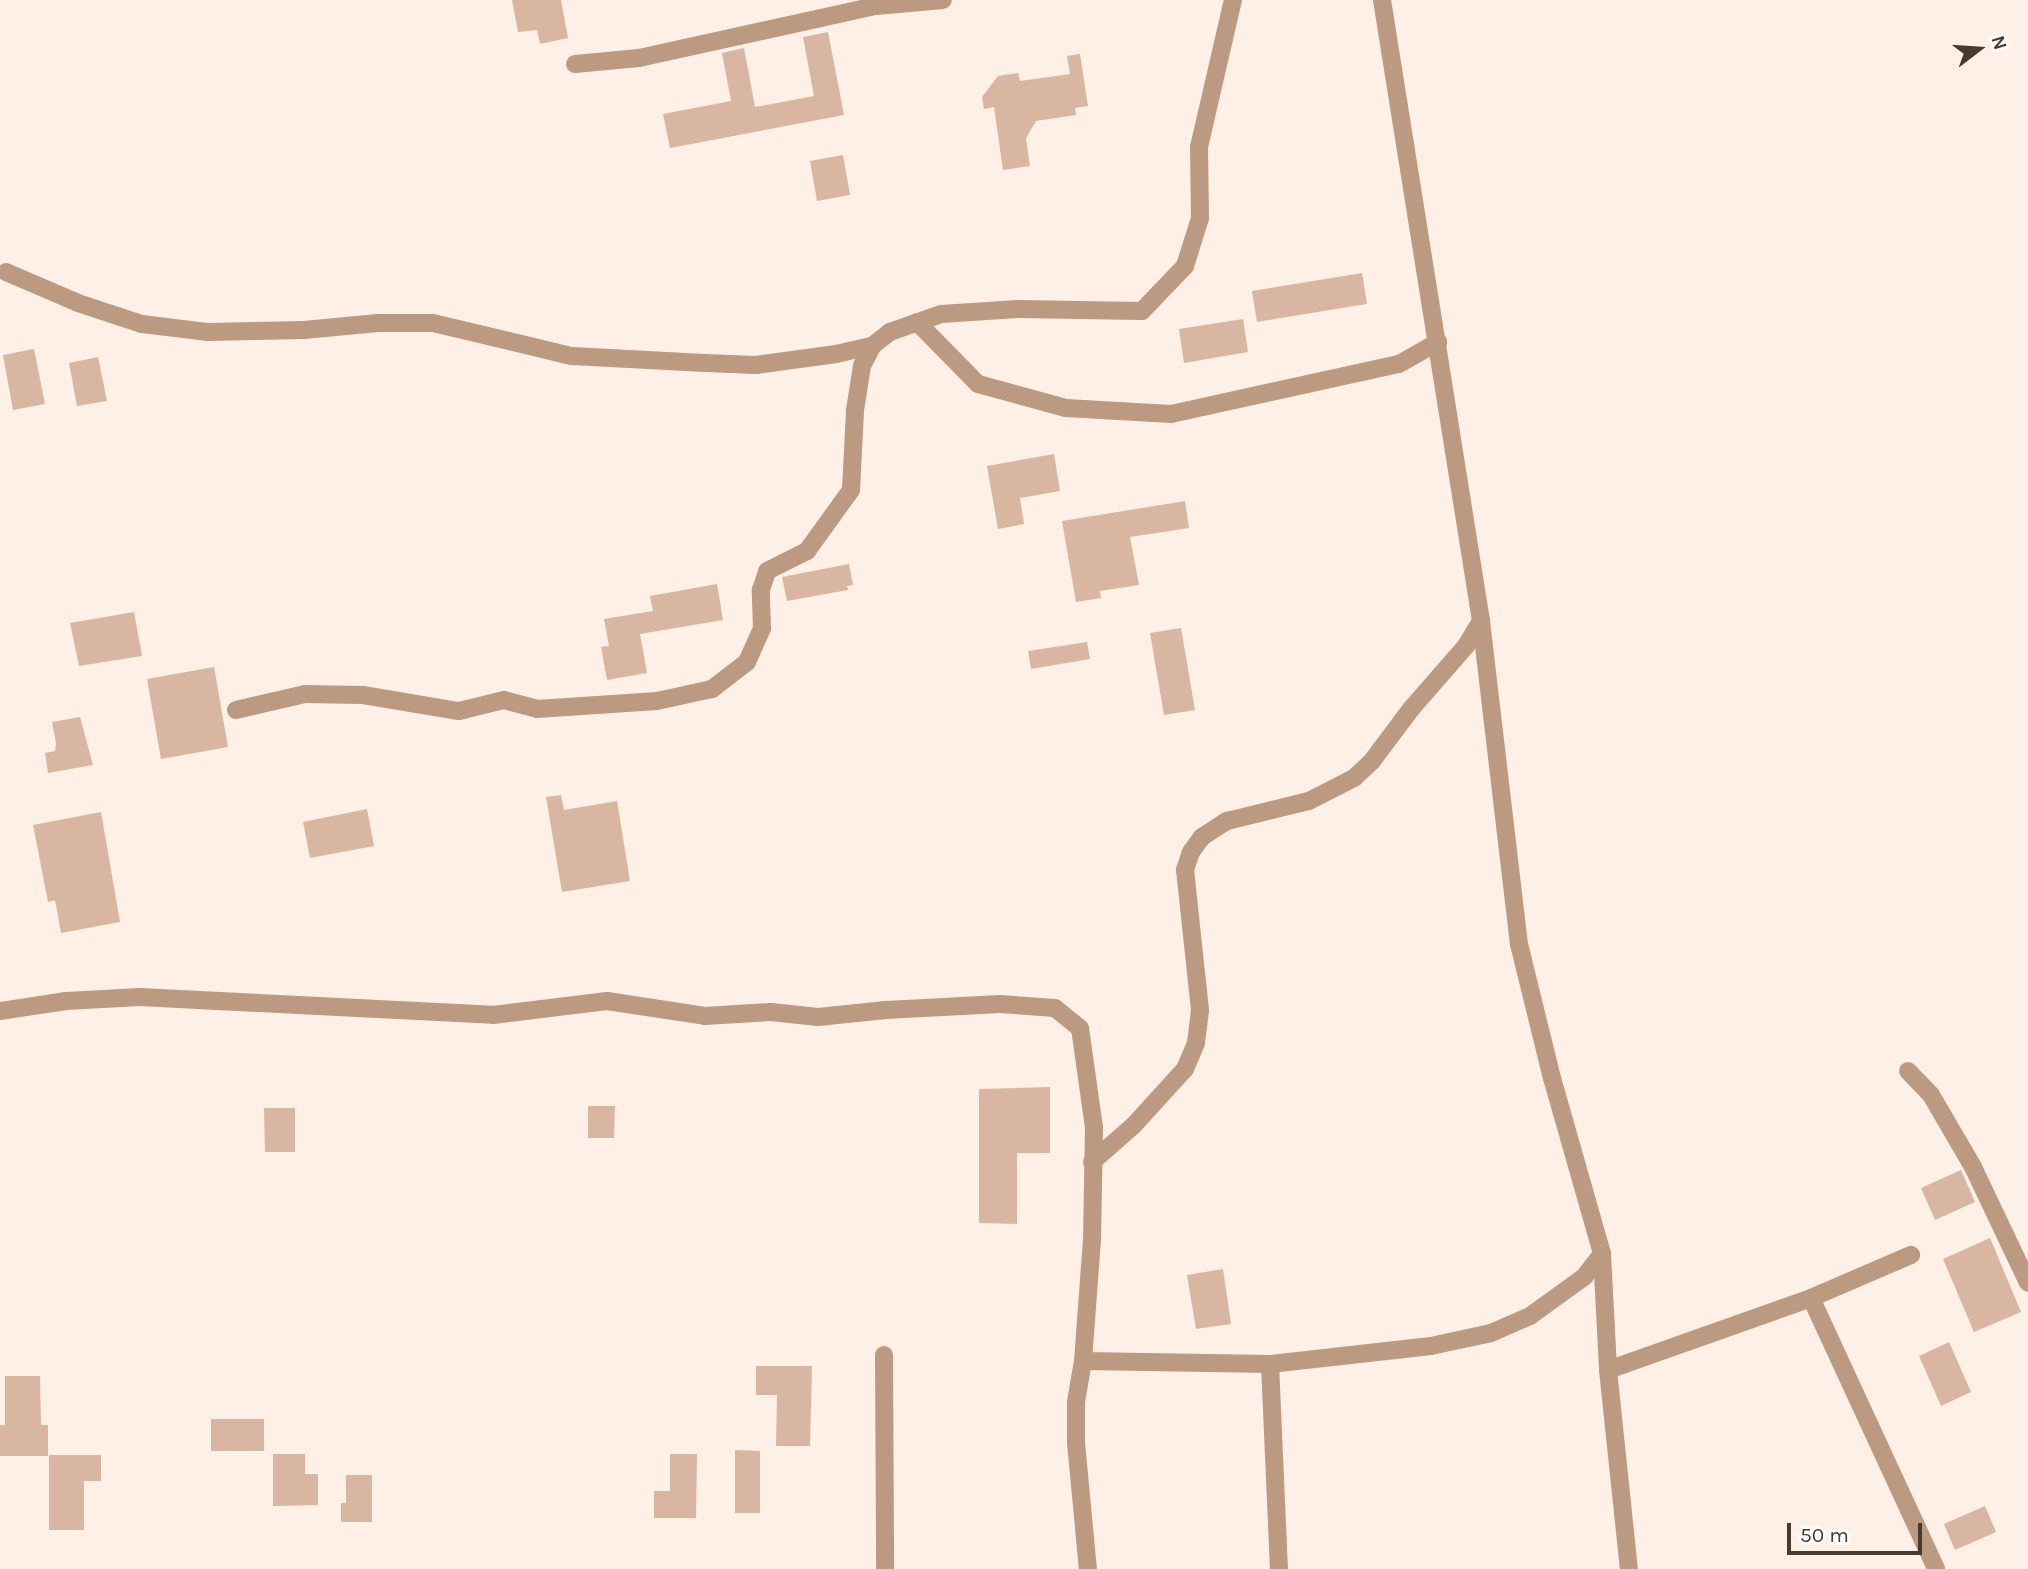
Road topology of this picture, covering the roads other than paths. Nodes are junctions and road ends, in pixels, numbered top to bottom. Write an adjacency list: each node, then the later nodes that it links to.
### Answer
1 (943, 0): 4 (street)
2 (1233, 0): 6 (street)
3 (1382, 0): 7 (street)
4 (575, 64)
5 (6, 272): 8 (street)
6 (917, 322): 7 (street); 8 (street)
7 (1438, 342): 9 (street)
8 (872, 346): 10 (street)
9 (1481, 621): 13 (street); 14 (street)
10 (236, 710)
11 (0, 1011): 13 (street)
12 (1908, 1071): 16 (street)
13 (1092, 1162): 19 (street)
14 (1602, 1254): 20 (street); 21 (street)
15 (1911, 1255): 17 (street)
16 (2028, 1283)
17 (1811, 1298): 21 (street); 26 (street)
18 (884, 1355): 22 (street)
19 (1083, 1361): 20 (street); 23 (street)
20 (1270, 1364): 24 (street)
21 (1608, 1370): 25 (street)
22 (885, 1569)
23 (1088, 1569)
24 (1279, 1569)
25 (1629, 1569)
26 (1936, 1569)

